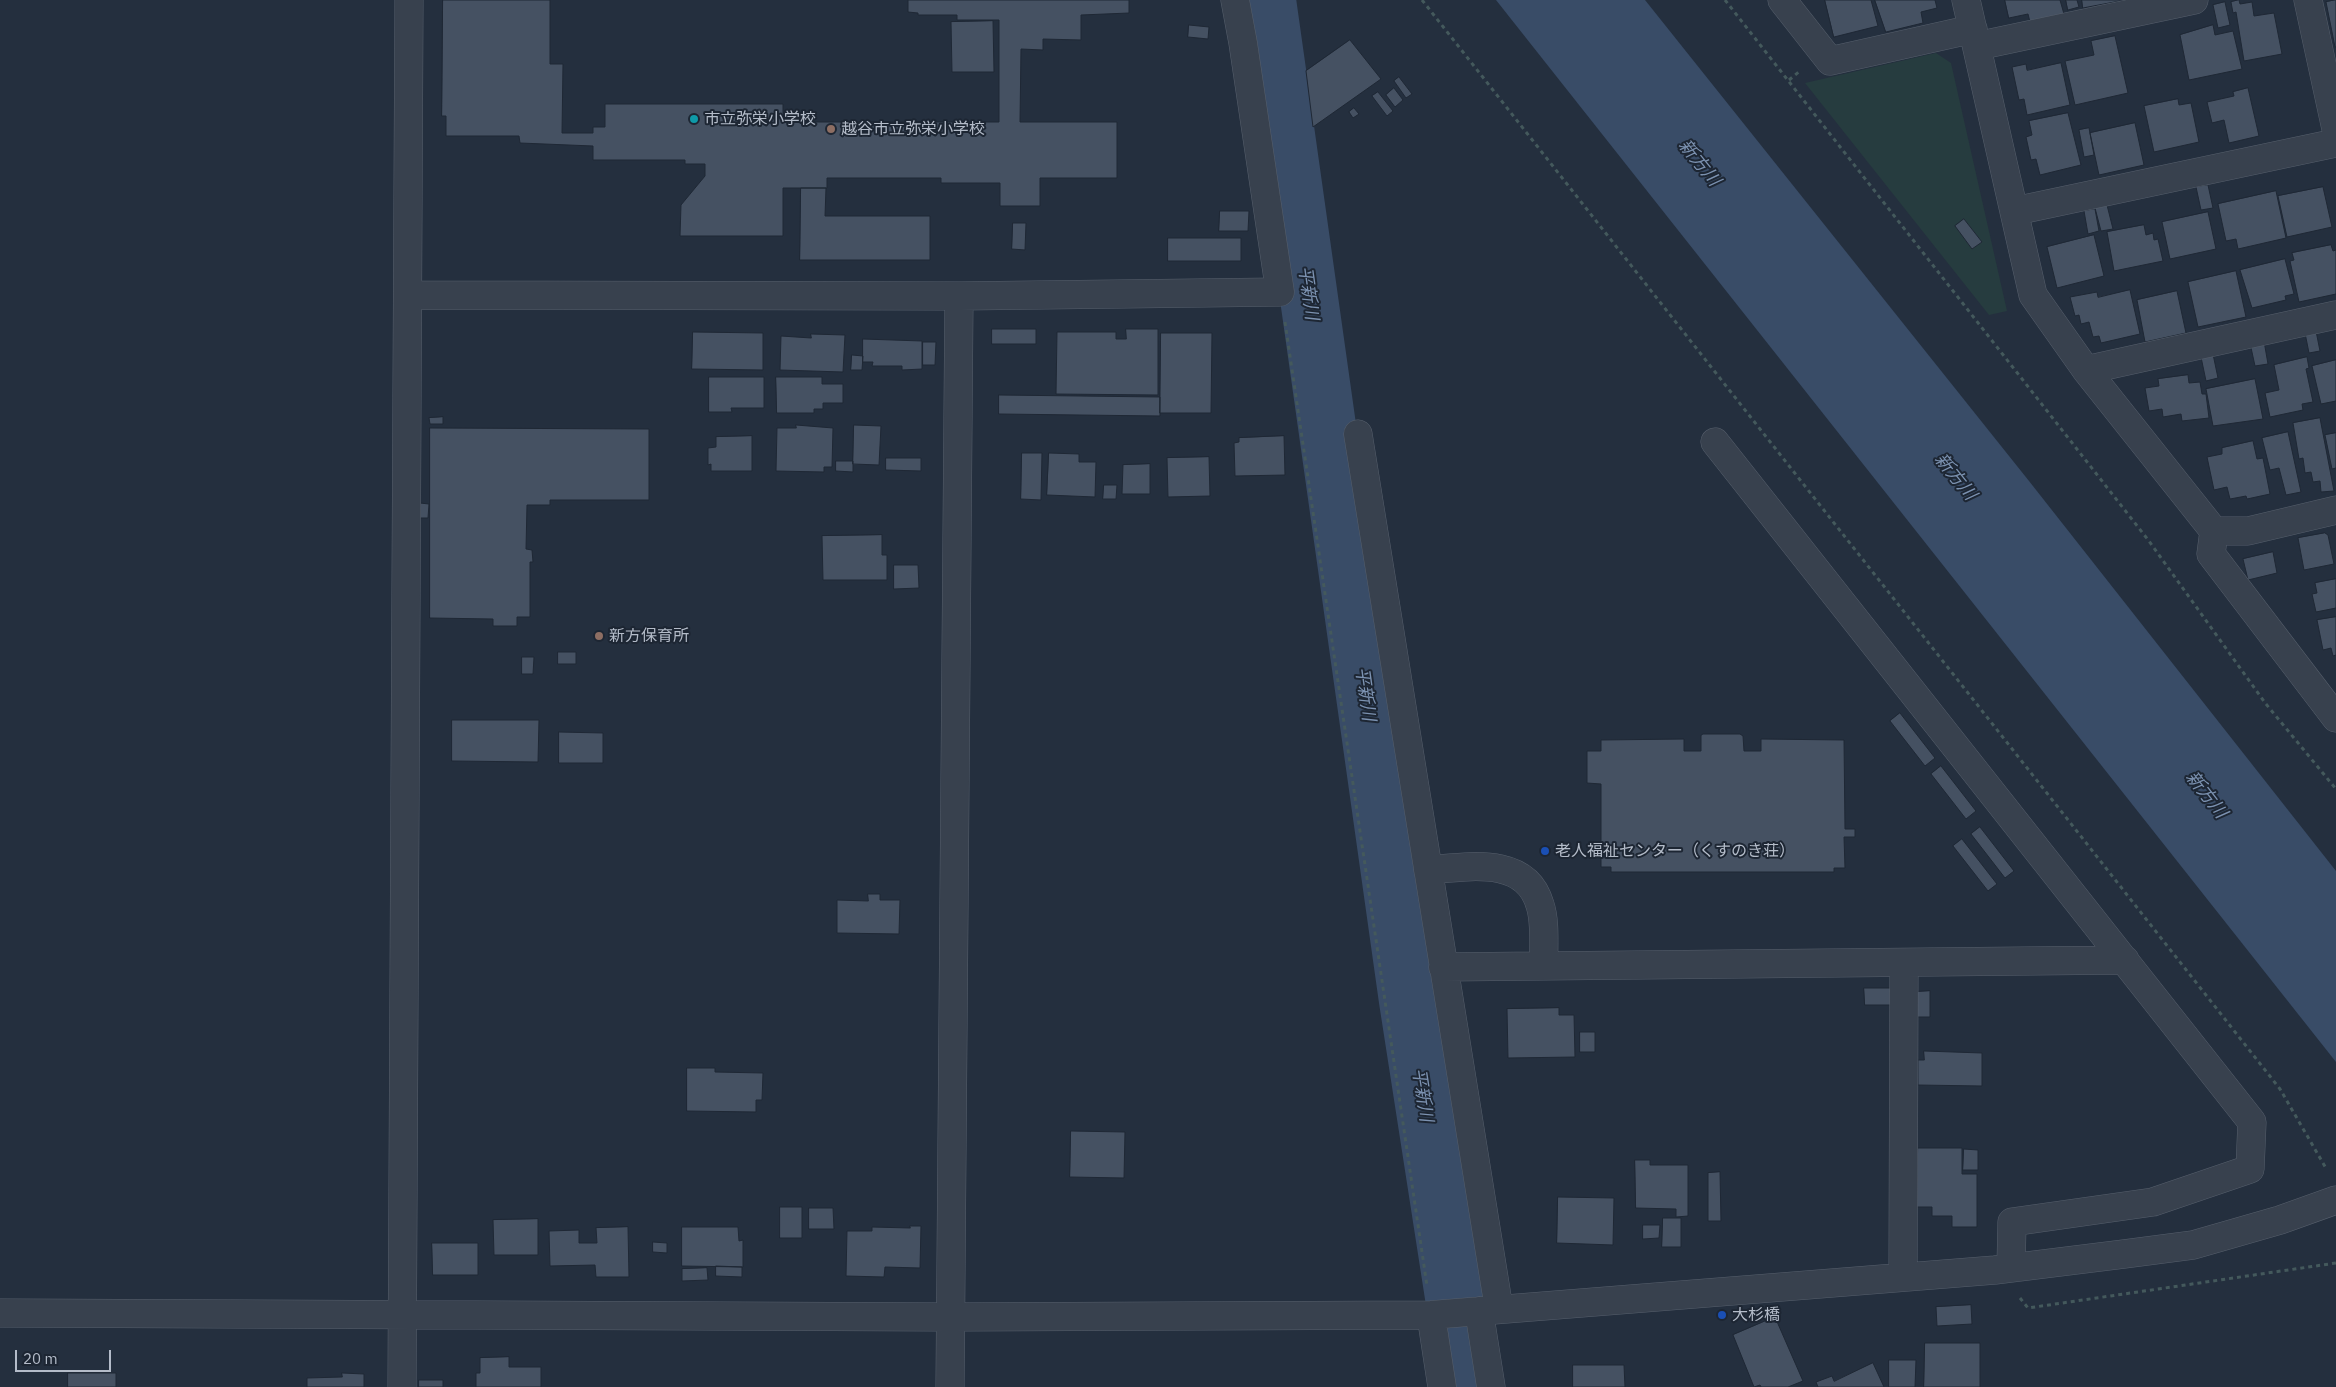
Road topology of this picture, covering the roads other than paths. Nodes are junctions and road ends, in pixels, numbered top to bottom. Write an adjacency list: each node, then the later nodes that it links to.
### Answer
1 (409, 0): 11 (street)
2 (1235, 0): 12 (street)
3 (1782, 0): 7 (street)
4 (1966, 0): 7 (street)
5 (2194, 0): 7 (street)
6 (2308, 0): 8 (street)
7 (1975, 38): 10 (street)
8 (2336, 129)
9 (2336, 142): 10 (street)
10 (2015, 211): 14 (street)
11 (408, 295): 12 (street); 30 (street)
12 (960, 296): 32 (street)
13 (2336, 315): 14 (street)
14 (2086, 370): 18 (street)
15 (1358, 434): 20 (street)
16 (1715, 442): 21 (street)
17 (2336, 510): 18 (street)
18 (2214, 531): 19 (street)
19 (2336, 718)
20 (1428, 870): 23 (street); 24 (street)
21 (2125, 960): 22 (street); 26 (street)
22 (1904, 963): 23 (street); 27 (street)
23 (1544, 966): 24 (street)
24 (1443, 967): 28 (street)
25 (2334, 1188): 26 (street)
26 (2003, 1269): 27 (street)
27 (1903, 1276): 28 (street)
28 (1489, 1310): 31 (street); 36 (street)
29 (0, 1313): 30 (street)
30 (402, 1315): 32 (street); 33 (street)
31 (1431, 1315): 32 (street); 35 (street)
32 (950, 1317): 34 (street)
33 (402, 1387)
34 (950, 1387)
35 (1442, 1387)
36 (1491, 1387)

